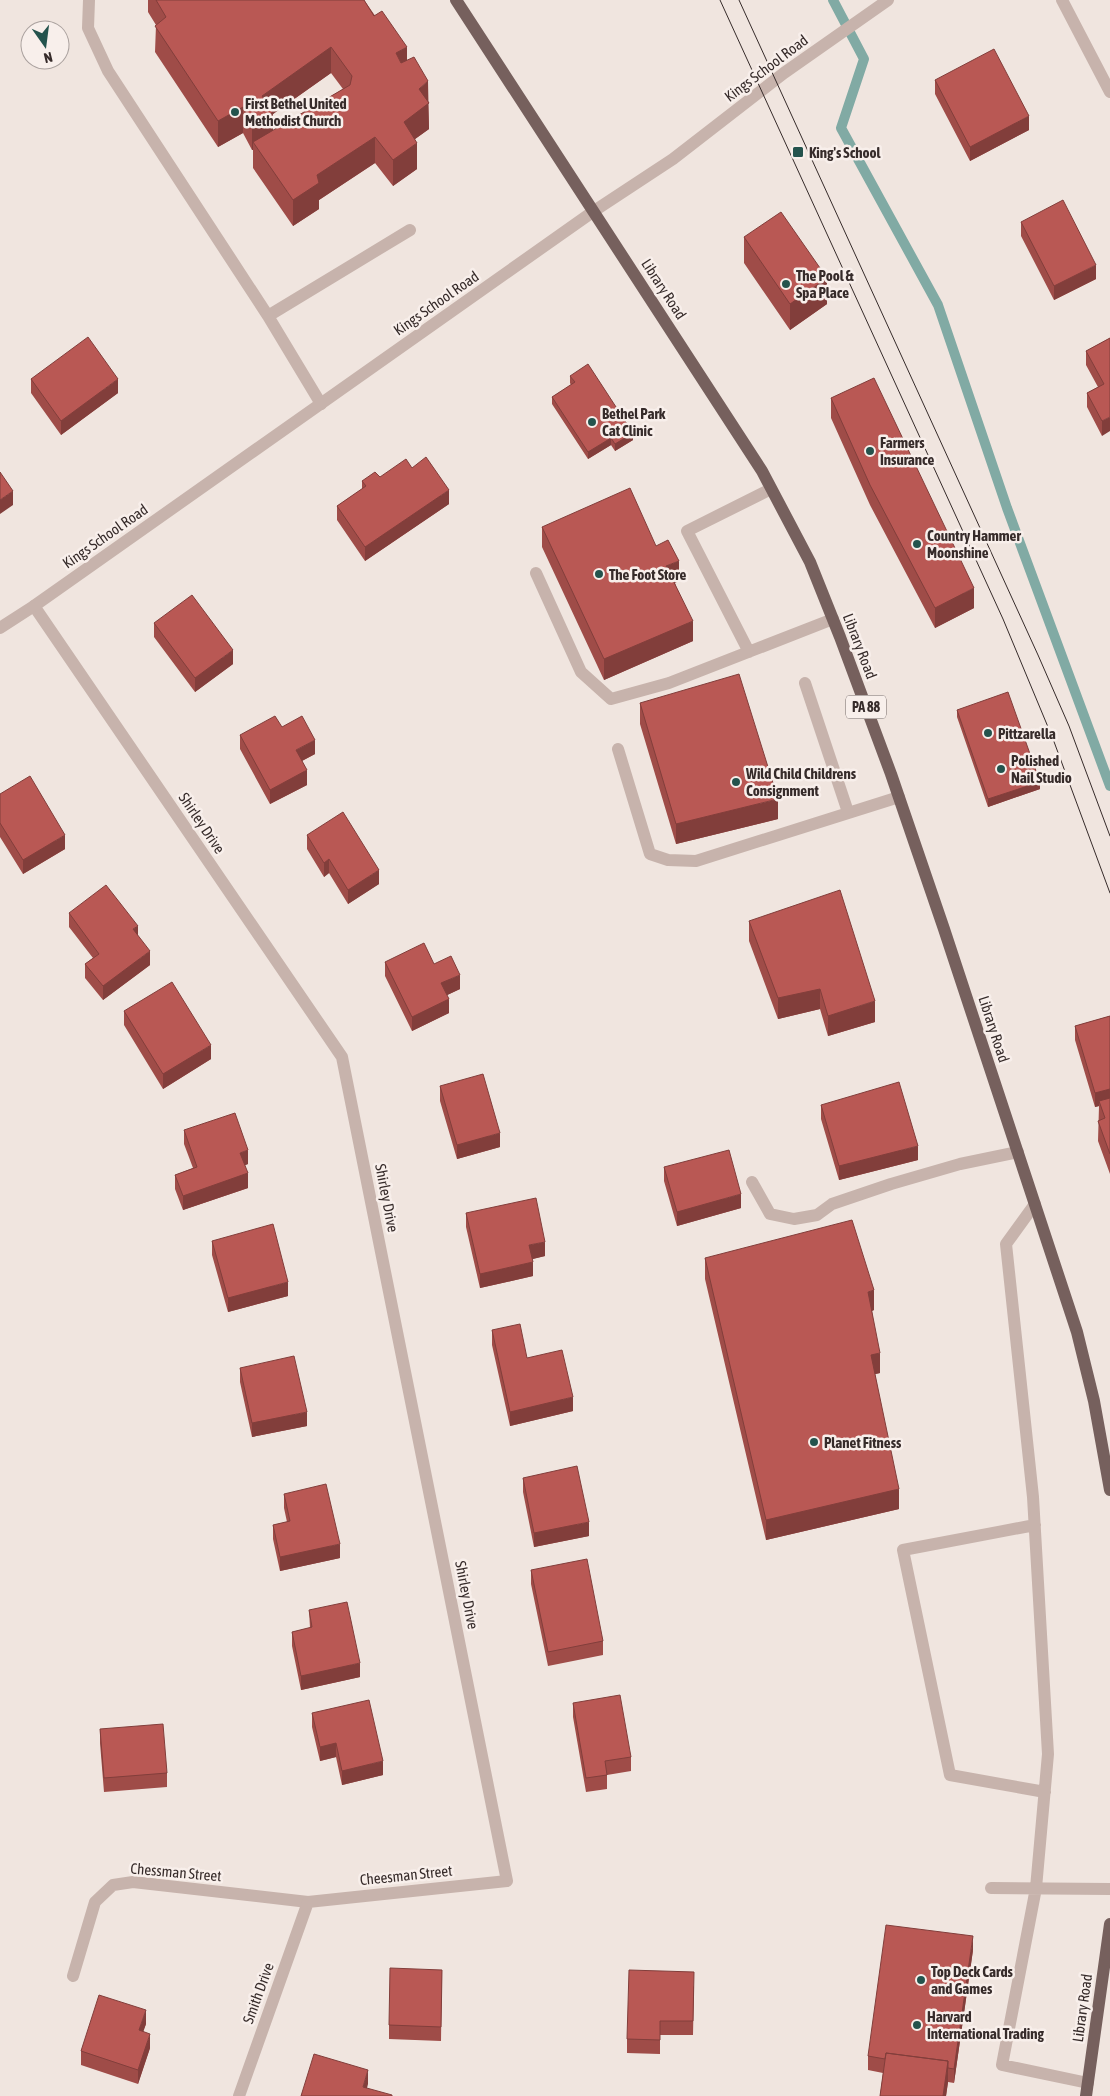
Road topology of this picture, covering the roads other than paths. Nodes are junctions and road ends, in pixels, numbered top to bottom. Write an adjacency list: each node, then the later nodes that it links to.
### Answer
1 (89, 0): 8 (street)
2 (456, 0): 6 (main road, Library Road / PA 88)
3 (1062, 0): 5 (street)
4 (883, 3): 6 (street, Kings School Road)
5 (1110, 92)
6 (594, 211): 9 (street, Kings School Road); 10 (main road, Library Road / PA 88)
7 (410, 230): 8 (street)
8 (268, 316): 9 (street)
9 (320, 404): 12 (street, Kings School Road)
10 (771, 489): 13 (main road, Library Road / PA 88); 15 (street)
11 (536, 572): 15 (street)
12 (34, 606): 14 (street, Kings School Road); 26 (street, Shirley Drive)
13 (833, 619): 15 (street); 18 (main road, Library Road / PA 88)
14 (0, 628)
15 (748, 652)
16 (804, 683): 19 (street)
17 (618, 749): 19 (street)
18 (898, 796): 19 (street); 20 (main road, Library Road / PA 88)
19 (848, 812)
20 (1018, 1152): 21 (street); 22 (main road, Library Road / PA 88)
21 (752, 1182)
22 (1035, 1204): 23 (main road, Library Road / PA 88); 24 (street)
23 (1110, 1490)
24 (1035, 1525): 25 (street); 25 (street)
25 (1045, 1792): 28 (street)
26 (507, 1881): 30 (street, Cheesman Street)
27 (991, 1888): 28 (street)
28 (1036, 1888): 29 (street); 33 (street)
29 (1110, 1889)
30 (308, 1902): 32 (street, Chessman Street); 34 (street, Smith Drive)
31 (1110, 1924): 33 (main road, Library Road)
32 (74, 1976)
33 (1088, 2083): 35 (main road, Library Road)
34 (239, 2096)
35 (1086, 2096)

